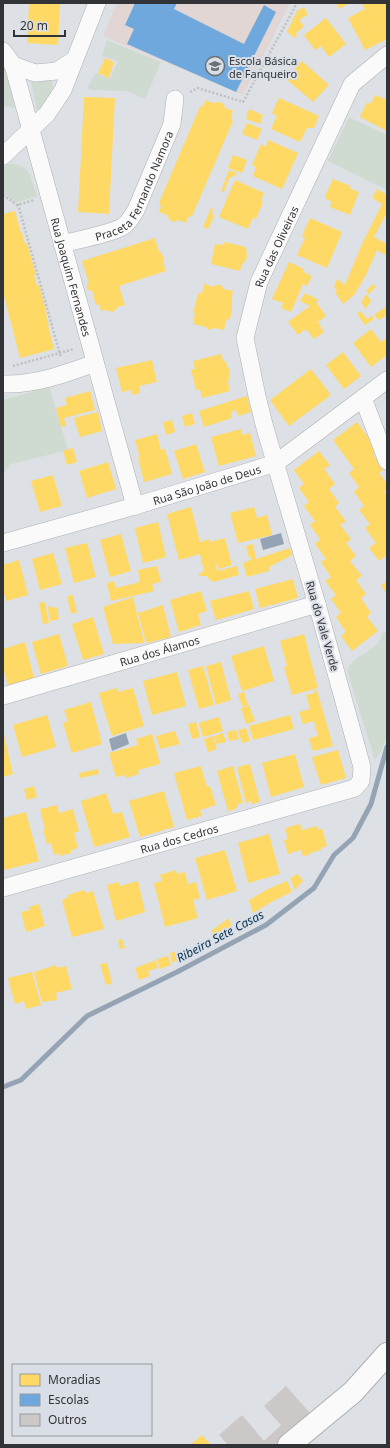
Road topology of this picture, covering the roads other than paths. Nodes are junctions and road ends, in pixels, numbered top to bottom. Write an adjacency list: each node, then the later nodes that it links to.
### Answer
1 (97, 3): 4 (street)
2 (3, 51): 5 (street, Rua Joaquim Fernandes)
3 (387, 55): 15 (street, Rua das Oliveiras)
4 (74, 60): 5 (street); 7 (street)
5 (14, 65): 7 (street, Rua Joaquim Fernandes)
6 (175, 99): 9 (street, Praceta Fernando Namora)
7 (31, 131): 8 (street); 9 (street, Rua Joaquim Fernandes)
8 (3, 156)
9 (62, 244): 10 (street, Rua Joaquim Fernandes)
10 (95, 363): 12 (street); 16 (street, Rua Joaquim Fernandes)
11 (387, 380): 13 (street, Rua São João de Deus)
12 (3, 384)
13 (363, 398): 14 (street); 15 (street, Rua São João de Deus)
14 (387, 461)
15 (276, 463): 16 (street, Rua São João de Deus); 18 (street, Rua do Vale Verde)
16 (134, 506): 17 (street, Rua São João de Deus)
17 (3, 543)
18 (317, 604): 19 (street, Rua dos Álamos); 20 (street, Rua do Vale Verde)
19 (3, 696)
20 (355, 788): 21 (street, Rua dos Cedros)
21 (3, 888)
22 (387, 1354): 23 (main road)
23 (289, 1445)

